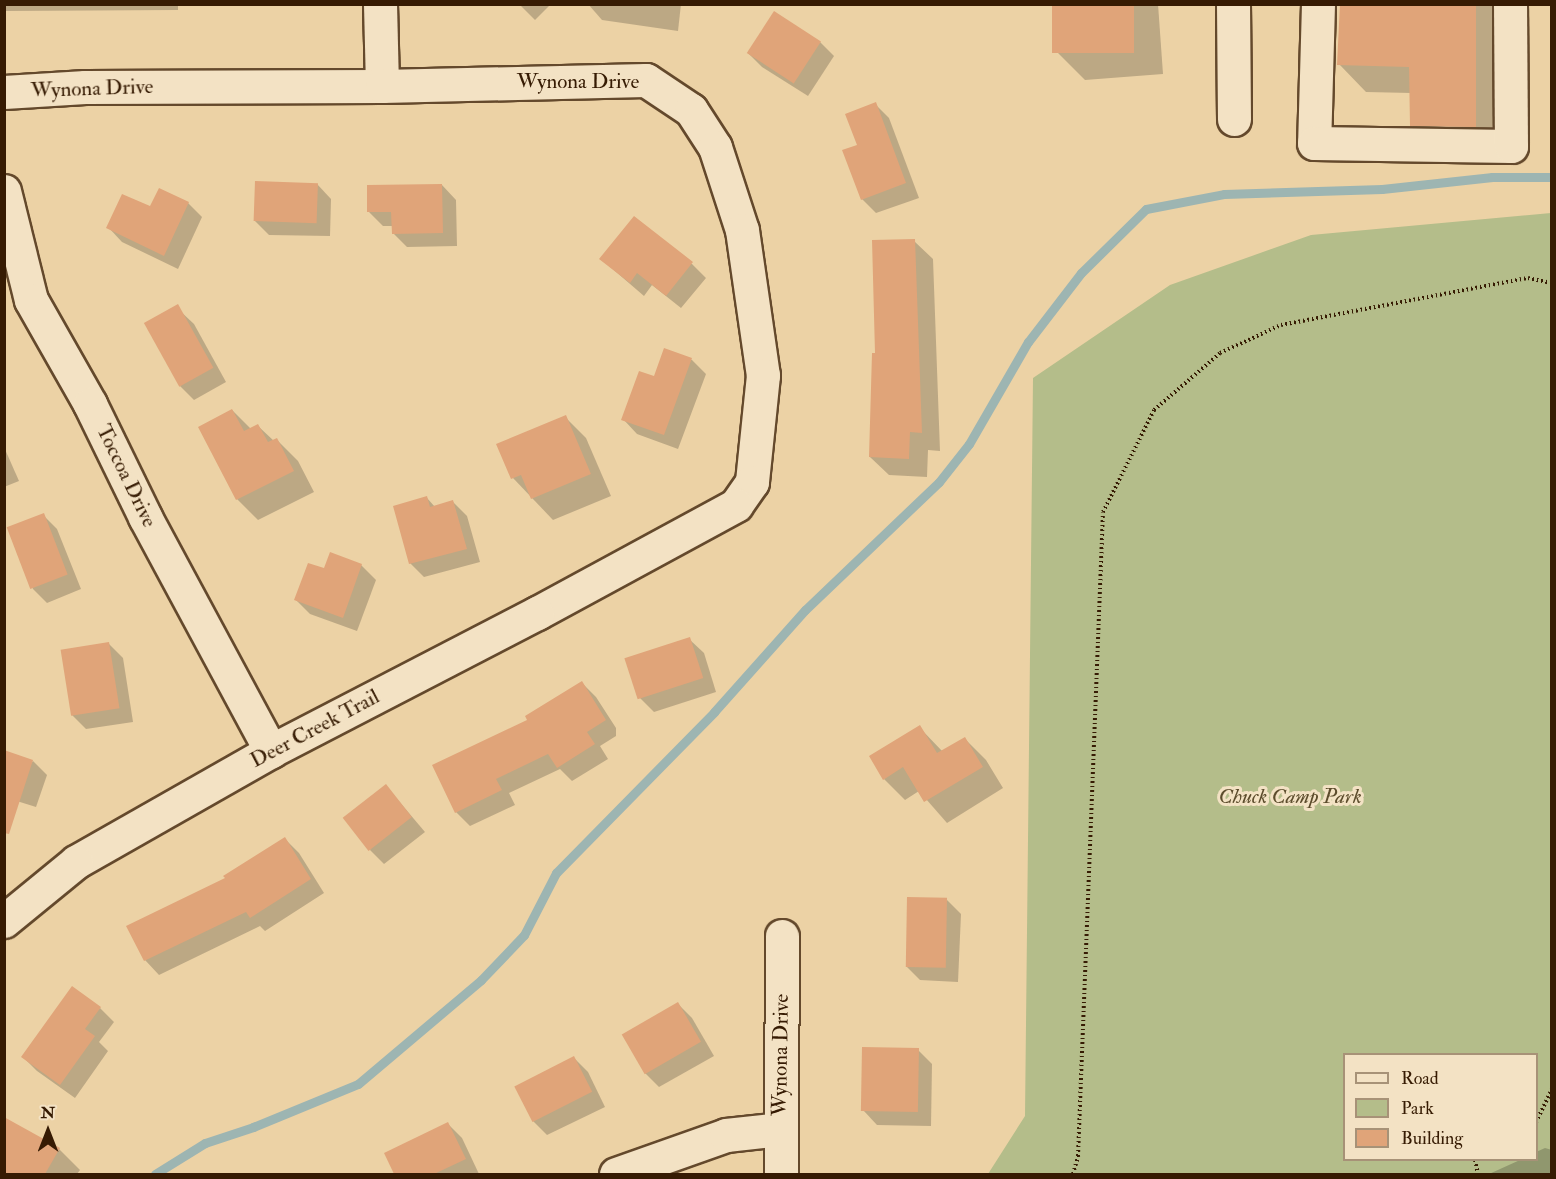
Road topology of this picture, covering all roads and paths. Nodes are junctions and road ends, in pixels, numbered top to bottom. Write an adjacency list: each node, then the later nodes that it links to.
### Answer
1 (380, 4): 5 (street)
2 (1233, 4): 7 (street)
3 (1318, 4): 4 (street)
4 (1510, 4)
5 (382, 86): 6 (street, Wynona Drive); 10 (street, Wynona Drive)
6 (4, 92)
7 (1234, 119)
8 (4, 191): 11 (street, Toccoa Drive)
9 (1551, 283): 19 (path)
10 (639, 559): 11 (street, Deer Creek Trail)
11 (271, 751): 12 (street, Deer Creek Trail)
12 (4, 921)
13 (782, 936): 16 (street, Wynona Drive)
14 (1551, 1089): 15 (path)
15 (1538, 1118)
16 (780, 1129): 17 (street); 18 (street, Wynona Drive)
17 (616, 1174)
18 (781, 1174)
19 (1073, 1174)

